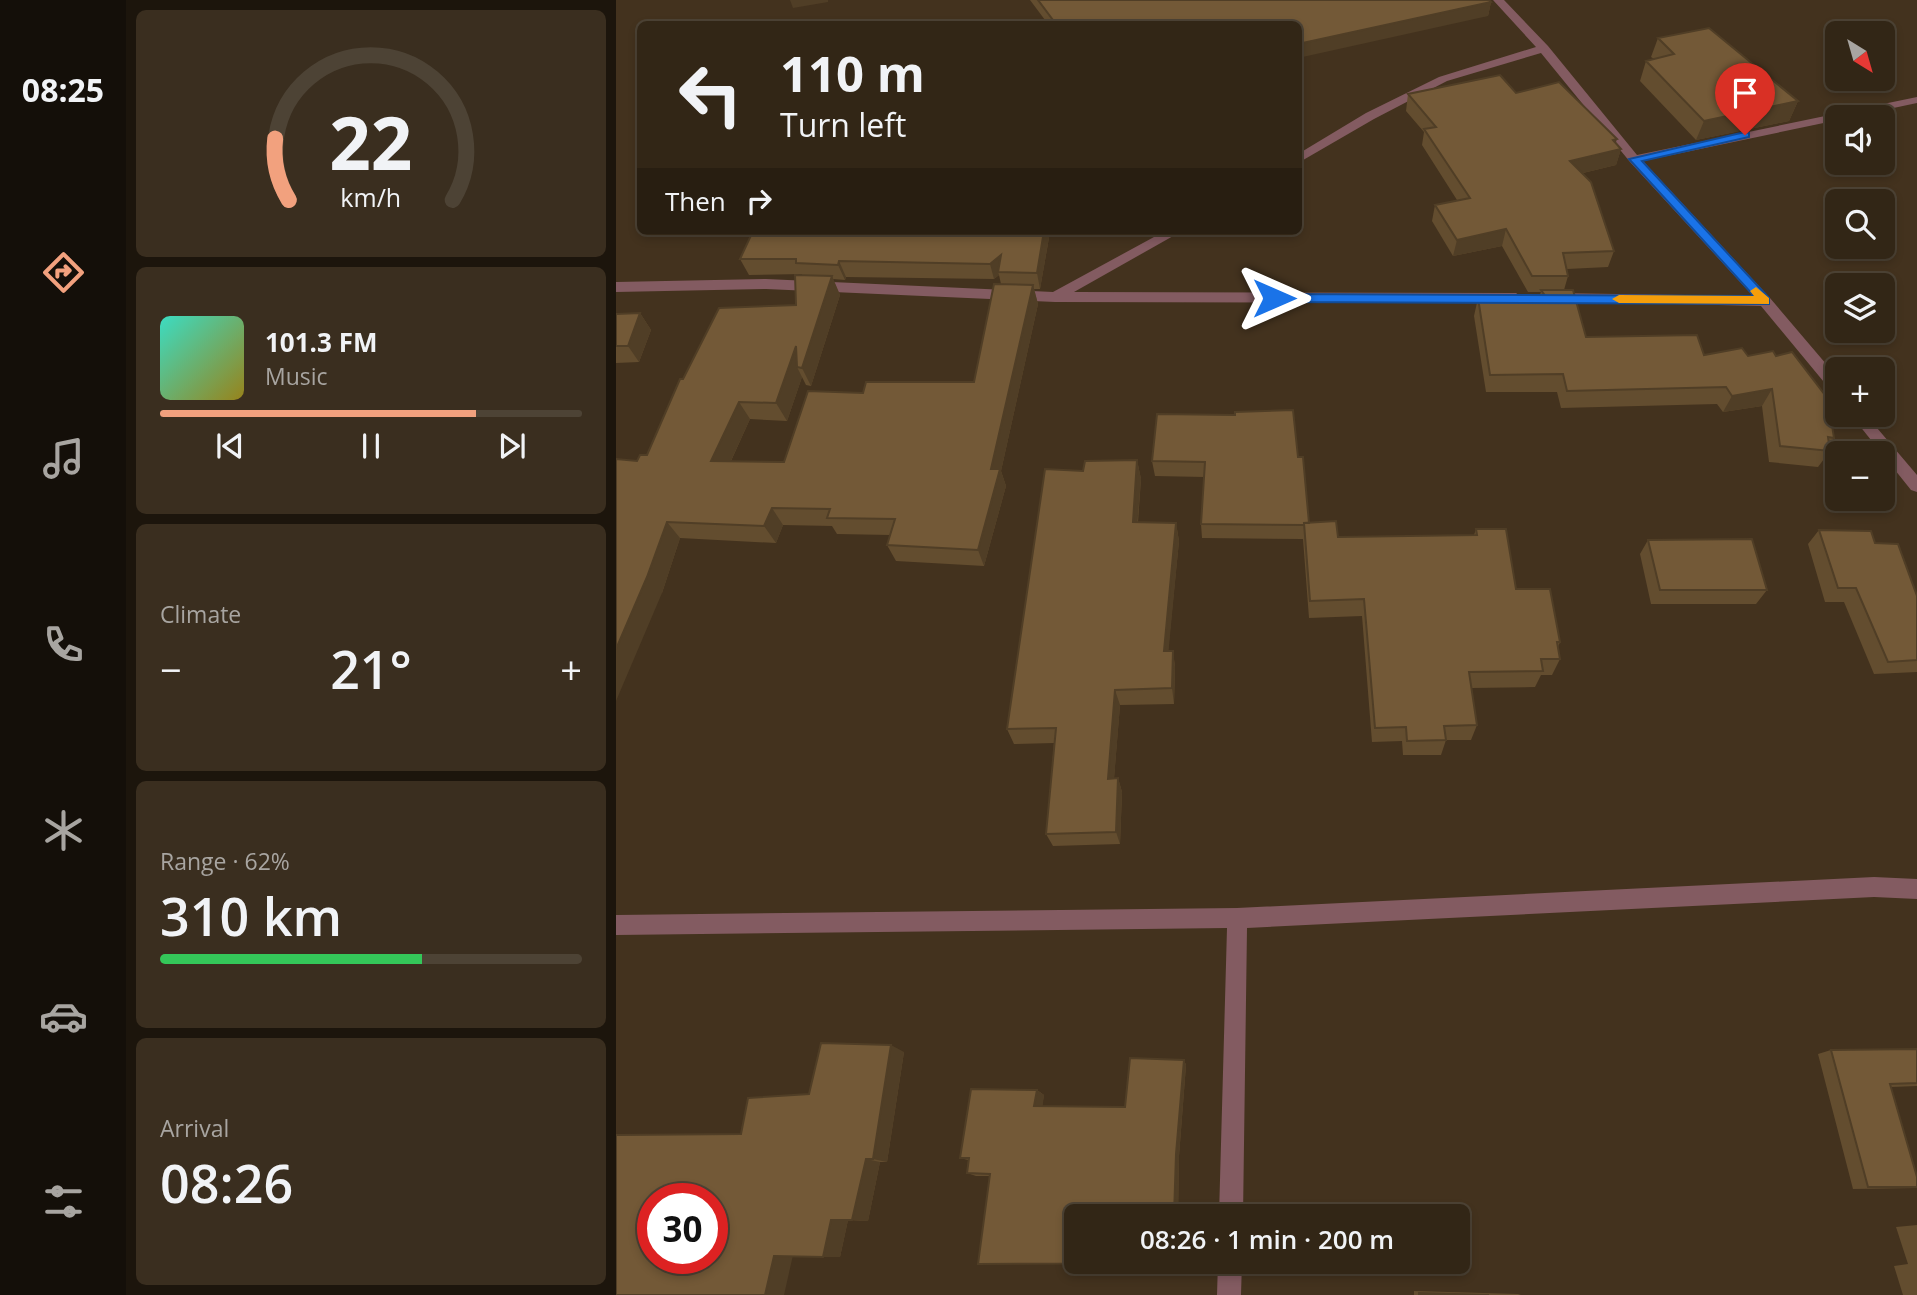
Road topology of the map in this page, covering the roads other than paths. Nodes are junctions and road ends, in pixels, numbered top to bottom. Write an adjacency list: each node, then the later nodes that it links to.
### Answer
1 (1498, 0): 2 (street)
2 (1544, 48): 4 (street); 5 (street)
3 (1917, 100): 5 (street)
4 (1302, 157)
5 (1634, 159): 9 (street)
6 (1168, 235): 8 (street)
7 (616, 286): 8 (street)
8 (1055, 296): 9 (street)
9 (1765, 301): 10 (street)
10 (1825, 373)
11 (1870, 427): 12 (street)
12 (1911, 469): 13 (street)
13 (1917, 486)
14 (1917, 889): 15 (street)
15 (1237, 918): 16 (street); 17 (street)
16 (616, 925)
17 (1231, 1204)
18 (1230, 1274): 19 (street)
19 (1229, 1295)

